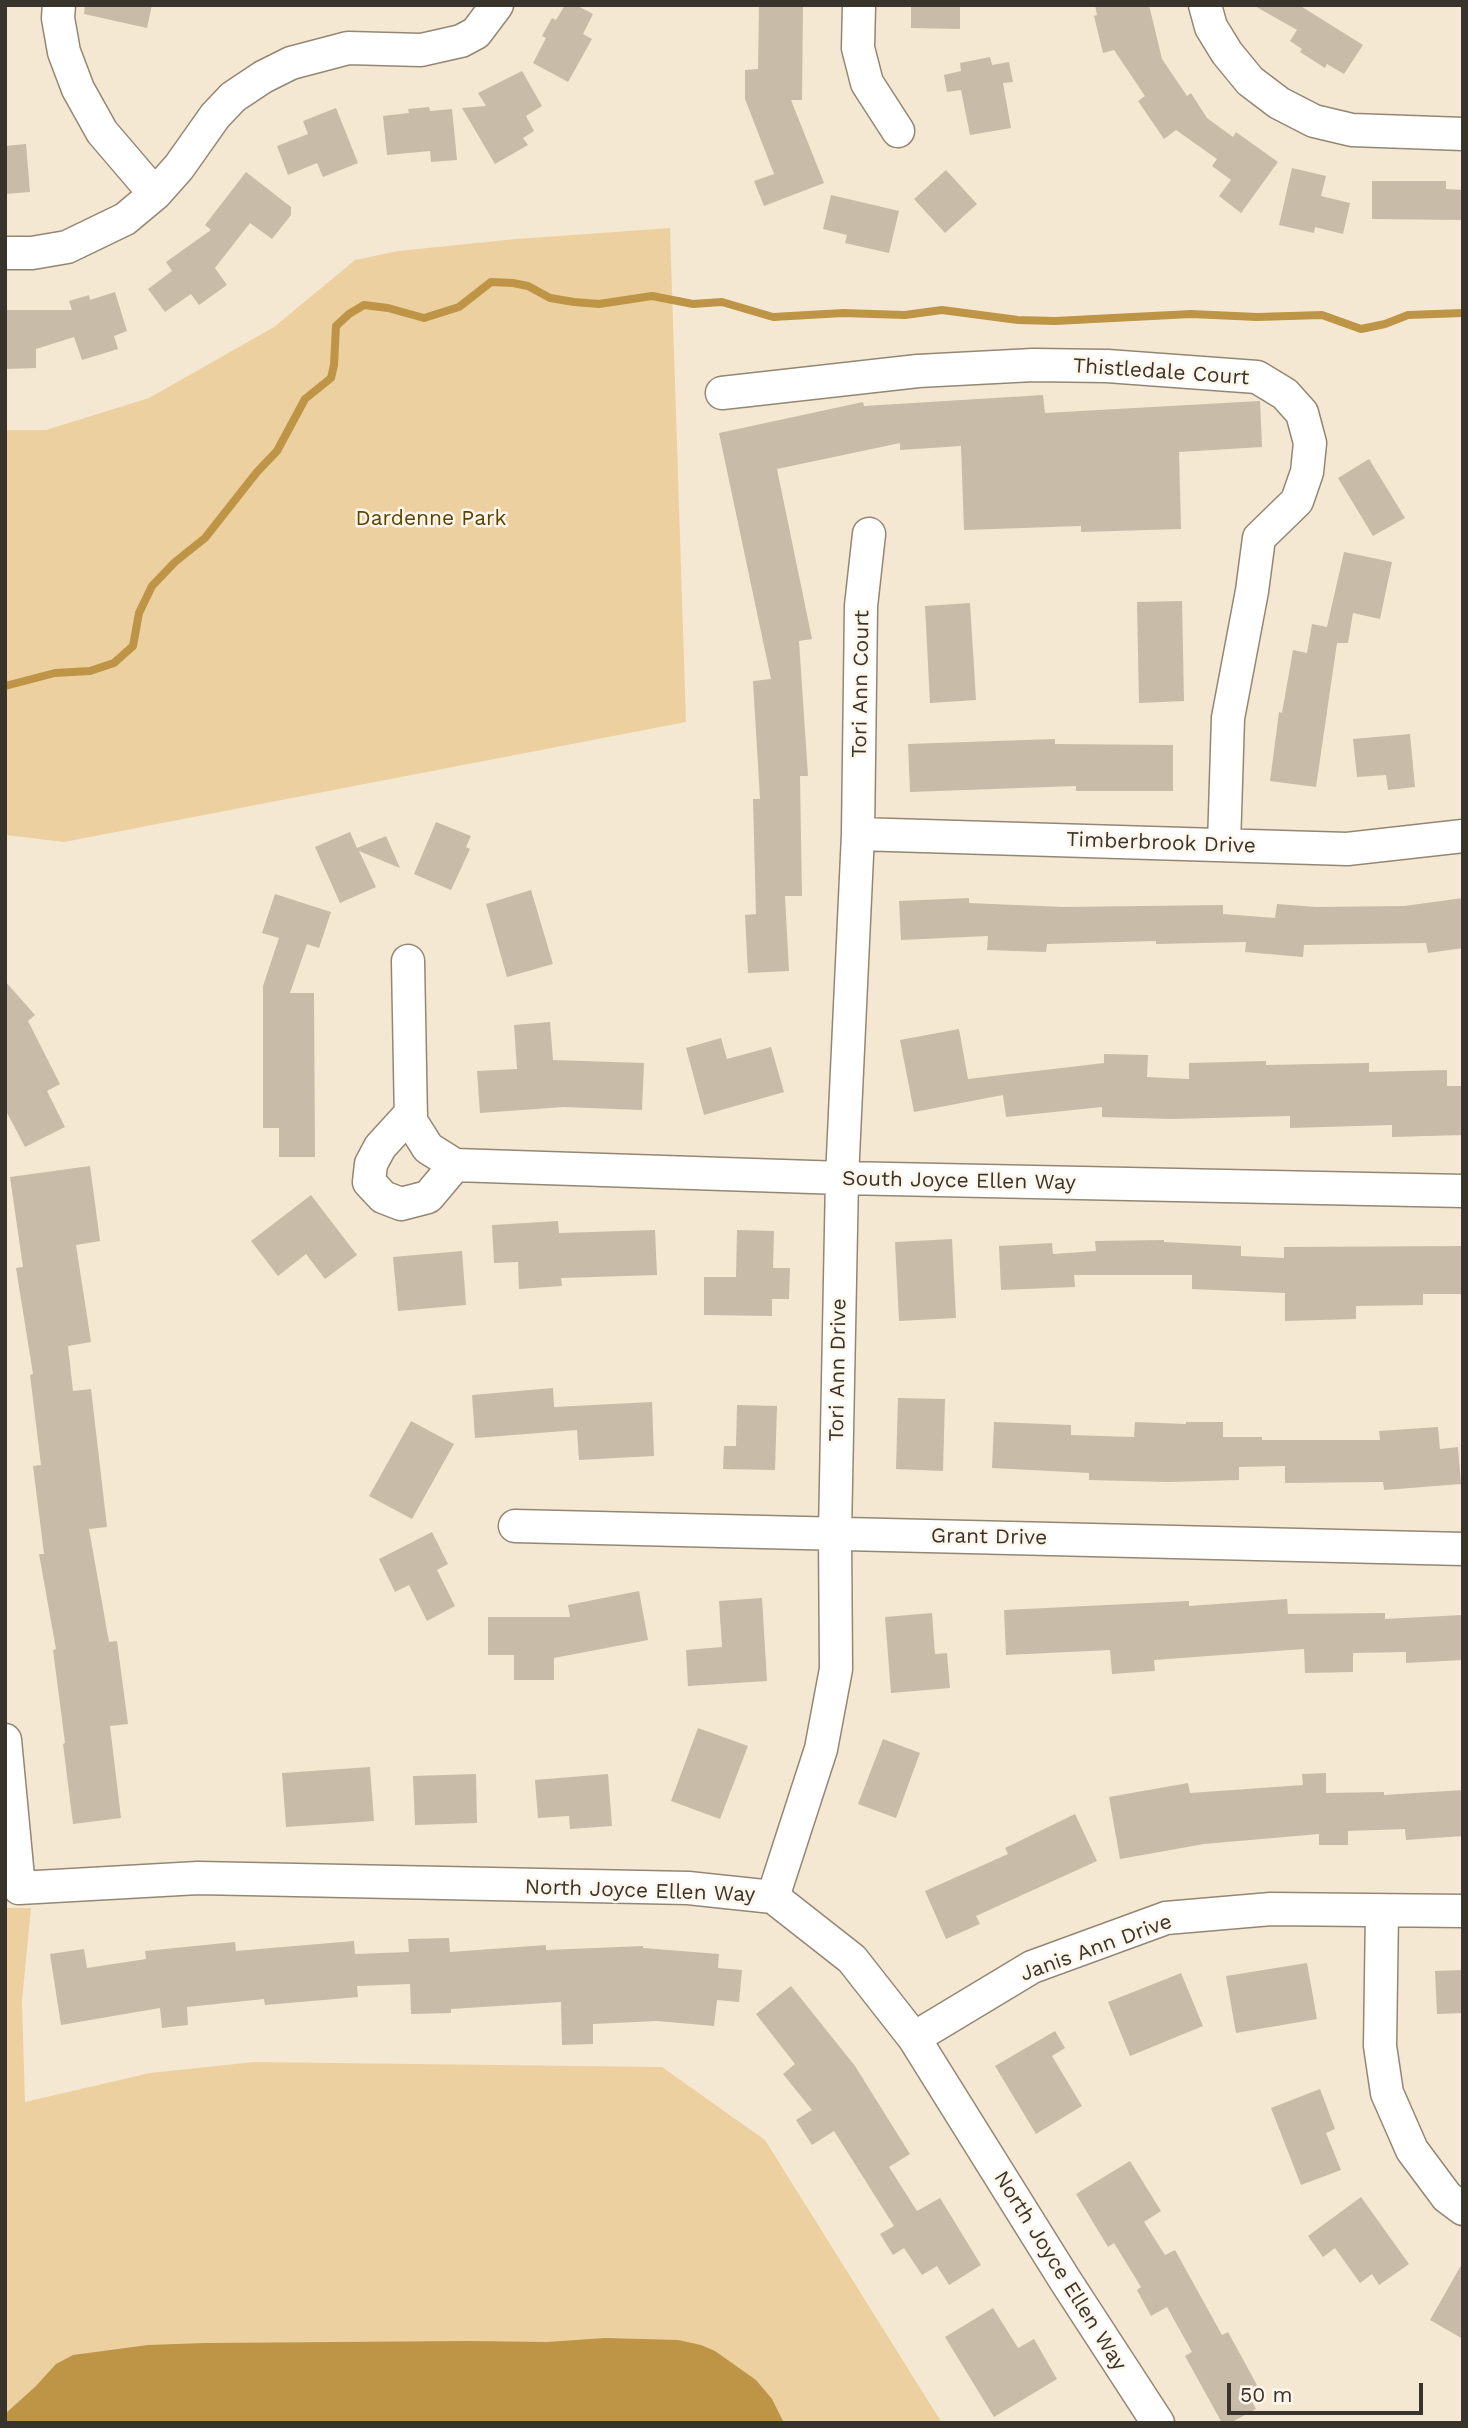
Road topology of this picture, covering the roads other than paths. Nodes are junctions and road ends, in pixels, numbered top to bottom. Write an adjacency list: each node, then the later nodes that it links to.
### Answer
1 (59, 5): 7 (street)
2 (497, 5): 7 (street)
3 (859, 5): 5 (street)
4 (1205, 5): 6 (street)
5 (898, 131)
6 (1463, 134)
7 (155, 194): 8 (street)
8 (5, 253)
9 (722, 393): 13 (street, Thistledale Court)
10 (869, 534): 11 (street, Tori Ann Court)
11 (858, 834): 13 (street, Timberbrook Drive); 17 (street, Tori Ann Drive)
12 (1463, 836): 13 (street, Timberbrook Drive)
13 (1224, 845)
14 (408, 961): 15 (street)
15 (411, 1113): 16 (street); 16 (street)
16 (455, 1165): 17 (street, South Joyce Ellen Way)
17 (842, 1178): 18 (street, South Joyce Ellen Way); 20 (street, Tori Ann Drive)
18 (1463, 1191)
19 (515, 1525): 20 (street, Grant Drive)
20 (835, 1533): 21 (street, Grant Drive); 23 (street, Tori Ann Drive)
21 (1463, 1549)
22 (5, 1741): 23 (street, North Joyce Ellen Way)
23 (773, 1897): 26 (street, North Joyce Ellen Way)
24 (1382, 1911): 25 (street, Janis Ann Drive); 26 (street, Janis Ann Drive); 27 (street)
25 (1463, 1911)
26 (914, 2038): 28 (street, North Joyce Ellen Way)
27 (1463, 2209)
28 (1158, 2423)

